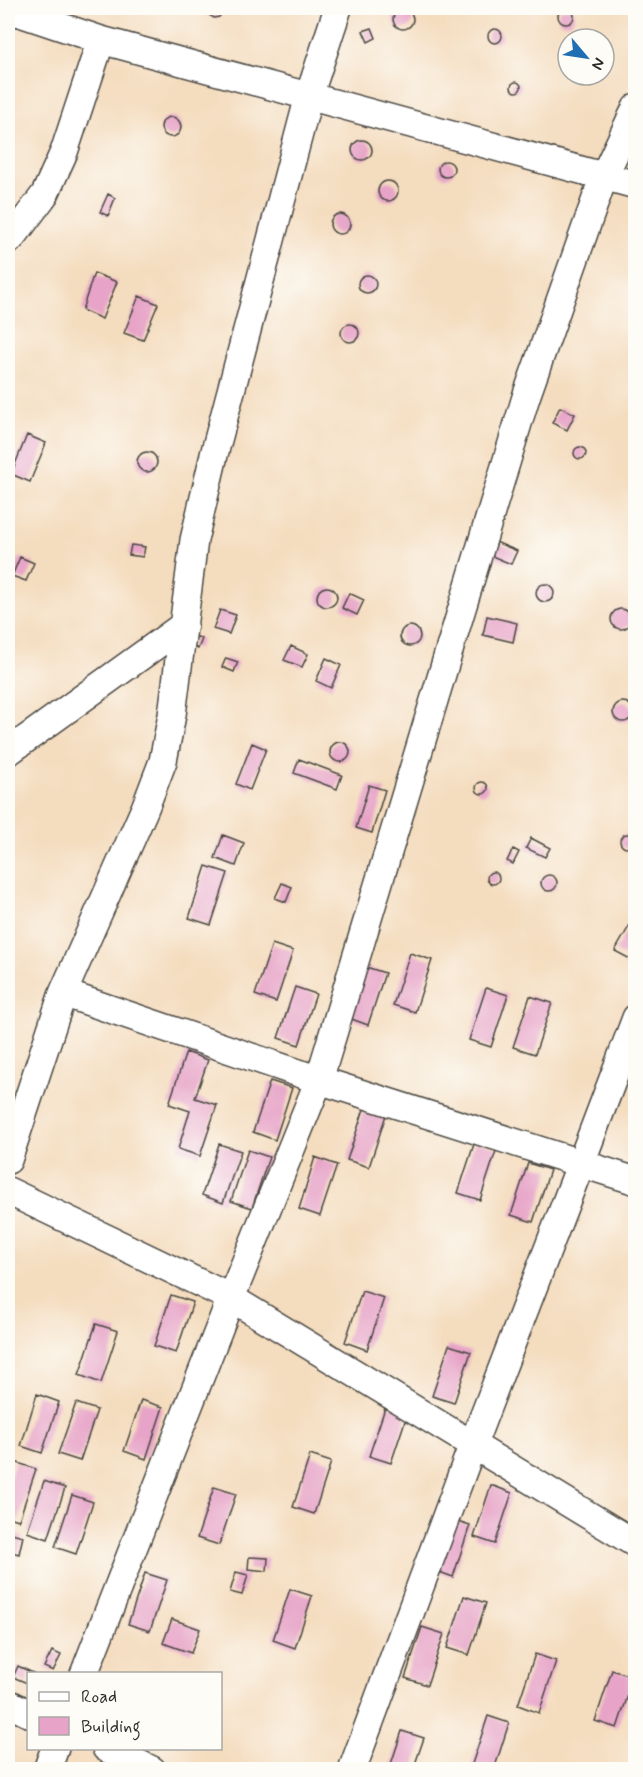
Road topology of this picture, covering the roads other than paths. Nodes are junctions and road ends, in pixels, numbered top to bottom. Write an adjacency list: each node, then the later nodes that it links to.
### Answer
1 (338, 8): 4 (street)
2 (8, 9): 3 (street)
3 (100, 40): 4 (street); 8 (street)
4 (309, 96): 6 (street); 9 (street)
5 (636, 108): 6 (street)
6 (604, 176): 7 (street); 13 (street)
7 (636, 184)
8 (8, 241)
9 (184, 625): 10 (street); 11 (street)
10 (8, 752)
11 (63, 993): 13 (street); 14 (street)
12 (636, 1018): 15 (street)
13 (319, 1080): 15 (street); 18 (street)
14 (8, 1160)
15 (581, 1163): 16 (street); 19 (street)
16 (636, 1181)
17 (8, 1191): 18 (street)
18 (231, 1298): 19 (street); 21 (street)
19 (473, 1444): 20 (street); 28 (street)
20 (636, 1544)
21 (85, 1672)
22 (8, 1703): 23 (street)
23 (27, 1712)
24 (55, 1750): 26 (street)
25 (108, 1750): 27 (street)
26 (47, 1770)
27 (152, 1770)
28 (352, 1770)

